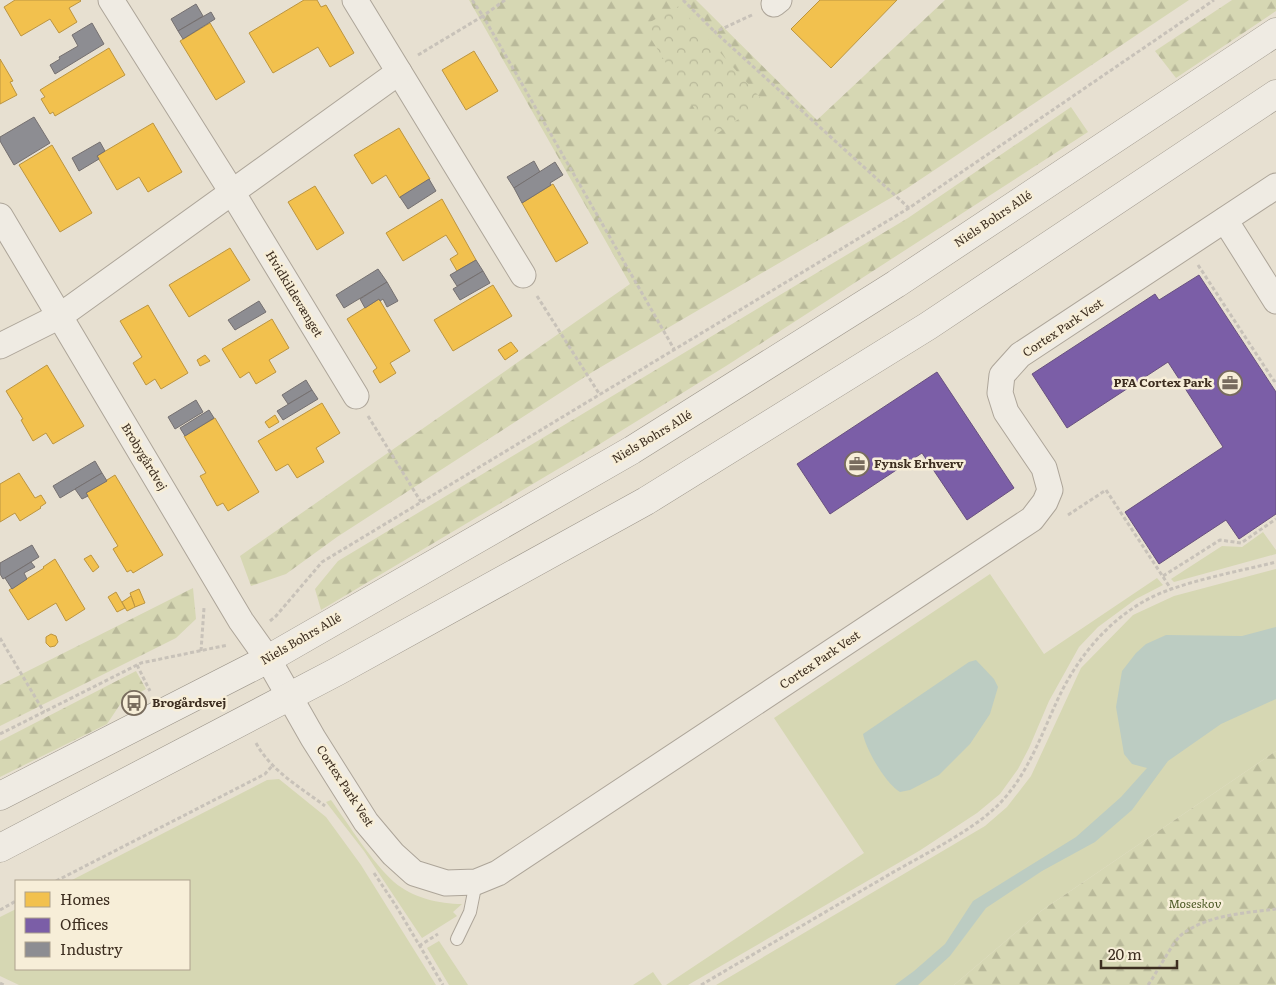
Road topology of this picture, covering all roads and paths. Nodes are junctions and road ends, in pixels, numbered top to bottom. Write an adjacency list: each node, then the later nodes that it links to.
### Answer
1 (111, 0): 14 (street, Hvidkildevænget)
2 (355, 0): 11 (street)
3 (472, 0): 8 (path)
4 (505, 0): 8 (path)
5 (683, 0): 9 (path)
6 (1214, 0): 15 (path)
7 (770, 5): 9 (path)
8 (483, 16): 11 (path); 23 (path)
9 (715, 32): 15 (path)
10 (1276, 32): 33 (street, Niels Bohrs Allé)
11 (399, 72): 14 (street); 19 (street)
12 (1276, 94): 34 (street)
13 (1276, 186): 17 (street, Cortex Park Vest)
14 (232, 192): 21 (street); 26 (street, Hvidkildevænget)
15 (909, 208): 23 (path)
16 (0, 216): 21 (street, Brobygårdvej)
17 (1225, 220): 18 (street, Cortex Park Vest); 20 (street)
18 (1186, 246): 24 (path); 42 (street, Cortex Park Vest)
19 (523, 275): 25 (path)
20 (1276, 300)
21 (60, 316): 22 (street); 31 (street, Brobygårdvej)
22 (0, 346)
23 (674, 349): 25 (path)
24 (1275, 382)
25 (600, 395): 27 (path)
26 (356, 396): 27 (path)
27 (421, 502): 31 (path)
28 (1276, 519): 30 (path)
29 (1276, 562): 50 (path)
30 (1163, 576)
31 (252, 635): 33 (street, Brobygårdvej); 35 (path)
32 (0, 638): 35 (path)
33 (268, 659): 34 (street, Brobygårdvej); 37 (street, Niels Bohrs Allé)
34 (290, 697): 39 (street); 42 (street, Cortex Park Vest)
35 (44, 712): 36 (path)
36 (0, 734)
37 (0, 796)
38 (326, 806): 41 (path)
39 (0, 848)
40 (369, 866): 49 (path)
41 (58, 880)
42 (476, 882): 46 (lane)
43 (15, 902): 45 (path)
44 (1276, 909): 51 (path)
45 (0, 910)
46 (458, 939)
47 (0, 983): 48 (path)
48 (4, 985)
49 (443, 985)
50 (701, 985)
51 (1148, 985)

